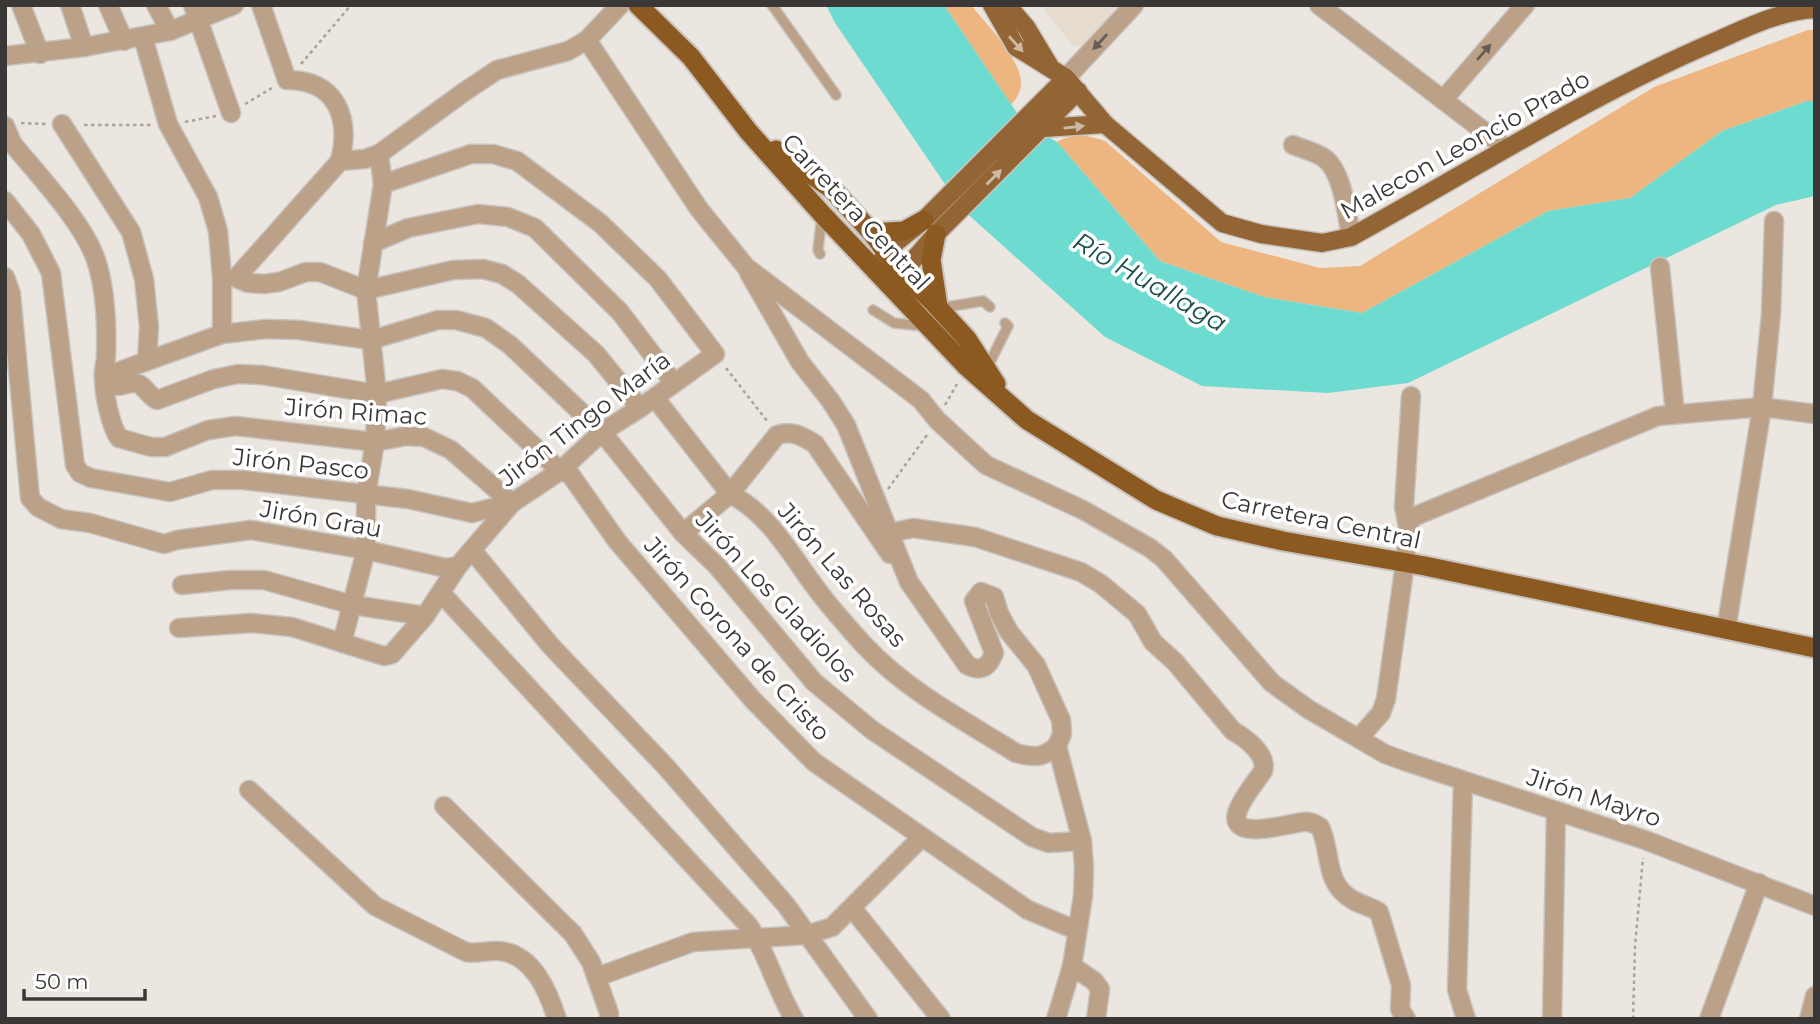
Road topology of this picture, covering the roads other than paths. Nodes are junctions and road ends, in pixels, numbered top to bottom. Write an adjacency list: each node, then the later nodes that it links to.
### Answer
1 (21, 5): 24 (street)
2 (70, 5): 22 (street)
3 (108, 5): 21 (street)
4 (156, 5): 18 (street)
5 (234, 5): 17 (street)
6 (261, 5): 37 (street)
7 (620, 5): 20 (street)
8 (638, 5): 33 (highway, Carretera Central)
9 (772, 5): 26 (lane)
10 (992, 5): 25 (main road, one-way to 25)
11 (1006, 5): 25 (main road, Malecon Leoncio Prado)
12 (1133, 5): 25 (street, one-way to 25)
13 (1319, 5): 27 (street)
14 (1525, 5): 27 (street, one-way to 14)
15 (1815, 9): 16 (main road, Malecon Leoncio Prado)
16 (1773, 10): 35 (main road, Malecon Leoncio Prado)
17 (195, 13): 18 (street); 28 (street)
18 (170, 32): 19 (street)
19 (143, 37): 21 (street); 59 (street)
20 (587, 40): 36 (street); 48 (street)
21 (124, 41): 22 (street)
22 (84, 47): 24 (street)
23 (6, 54): 24 (street)
24 (40, 54)
25 (1066, 80): 30 (main road, Malecon Leoncio Prado); 32 (main road); 42 (main road)
26 (836, 95)
27 (1443, 100): 35 (street)
28 (231, 113)
29 (62, 124): 61 (street)
30 (1105, 124): 32 (main road, one-way to 30); 44 (main road, Malecon Leoncio Prado)
31 (11, 125): 63 (street, Jirón Rimac)
32 (1042, 130): 42 (main road, one-way to 32)
33 (748, 131): 40 (highway, Carretera Central); 43 (highway)
34 (1293, 145): 44 (street)
35 (1506, 148): 44 (main road, Malecon Leoncio Prado)
36 (379, 154): 37 (street); 38 (street)
37 (340, 160): 53 (street)
38 (383, 184): 45 (street); 64 (street, Jirón Tingo María)
39 (5, 201): 76 (street, Jirón Pasco)
40 (822, 214): 47 (lane); 51 (highway, Carretera Central)
41 (1774, 221): 69 (street)
42 (935, 222): 43 (highway); 46 (main road); 50 (main road); 55 (highway)
43 (872, 233): 46 (highway)
44 (1351, 237)
45 (373, 243): 53 (street); 64 (street)
46 (885, 251): 50 (highway); 51 (main road)
47 (820, 254)
48 (746, 267): 80 (street); 94 (street, Jirón Mayro)
49 (1660, 267): 70 (street)
50 (902, 273): 51 (main road); 55 (highway)
51 (879, 274): 58 (highway, Carretera Central)
52 (5, 277): 81 (street, Jirón Grau)
53 (366, 290): 60 (street); 67 (street, Jirón Las Rosas)
54 (990, 307): 55 (lane)
55 (938, 308): 62 (highway)
56 (873, 310): 58 (lane)
57 (1005, 323): 62 (lane)
58 (930, 327): 68 (highway, Carretera Central)
59 (222, 334): 60 (street); 61 (street)
60 (371, 340): 65 (street); 72 (street, Jirón Los Gladiolos)
61 (147, 361): 63 (street)
62 (987, 370): 68 (highway)
63 (104, 377): 65 (street); 73 (street, Jirón Rimac)
64 (674, 383): 67 (street, Jirón Tingo María)
65 (377, 394): 73 (street); 74 (street, Jirón Corona de Cristo)
66 (1410, 396): 78 (street)
67 (647, 403): 72 (street, Jirón Tingo María); 75 (street, Jirón Las Rosas)
68 (1009, 405): 83 (highway, Carretera Central)
69 (1762, 407): 70 (street); 71 (street); 91 (street)
70 (1675, 413): 78 (street)
71 (1815, 414)
72 (603, 432): 74 (street, Jirón Tingo María); 79 (street, Jirón Los Gladiolos)
73 (375, 442): 76 (street); 77 (street, Jirón Rimac)
74 (560, 471): 77 (street, Jirón Tingo María); 100 (street, Jirón Corona de Cristo)
75 (730, 494): 79 (street); 85 (street); 95 (street, Jirón Las Rosas)
76 (366, 495): 77 (street, Jirón Pasco); 81 (street)
77 (512, 503): 82 (street, Jirón Tingo María)
78 (1408, 526): 83 (street)
79 (683, 533): 101 (street, Jirón Los Gladiolos)
80 (890, 533): 85 (street); 118 (street)
81 (366, 550): 84 (street, Jirón Grau); 88 (street)
82 (472, 550): 84 (street, Jirón Tingo María); 106 (street)
83 (1405, 563): 91 (highway, Carretera Central); 94 (street)
84 (458, 566): 87 (street, Jirón Tingo María)
85 (909, 582): 95 (street)
86 (182, 585): 88 (street)
87 (441, 593): 89 (street, Jirón Tingo María); 107 (street)
88 (353, 605): 89 (street); 92 (street)
89 (425, 616): 92 (street, Jirón Tingo María)
90 (178, 628): 92 (street)
91 (1726, 630): 93 (highway, Carretera Central)
92 (342, 643)
93 (1815, 648)
94 (1359, 738): 96 (street, Jirón Mayro)
95 (1057, 746): 101 (street)
96 (1463, 781): 99 (street, Jirón Mayro); 119 (street)
97 (249, 790): 111 (street)
98 (444, 806): 109 (street)
99 (1556, 811): 102 (street, Jirón Mayro); 120 (street)
100 (921, 838): 104 (street); 105 (street, Jirón Corona de Cristo)
101 (1082, 841): 105 (street)
102 (1759, 883): 103 (street, Jirón Mayro); 121 (street)
103 (1815, 906)
104 (852, 908): 106 (street); 115 (street)
105 (1076, 930): 108 (street)
106 (806, 935): 107 (street); 114 (street)
107 (757, 938): 109 (street); 113 (street)
108 (1072, 966): 116 (street); 117 (street)
109 (597, 977): 112 (street)
110 (1815, 996): 122 (street)
111 (557, 1019)
112 (609, 1019)
113 (794, 1019)
114 (867, 1019)
115 (941, 1019)
116 (1056, 1019)
117 (1097, 1019)
118 (1406, 1019)
119 (1466, 1019)
120 (1552, 1019)
121 (1709, 1019)
122 (1810, 1019)

